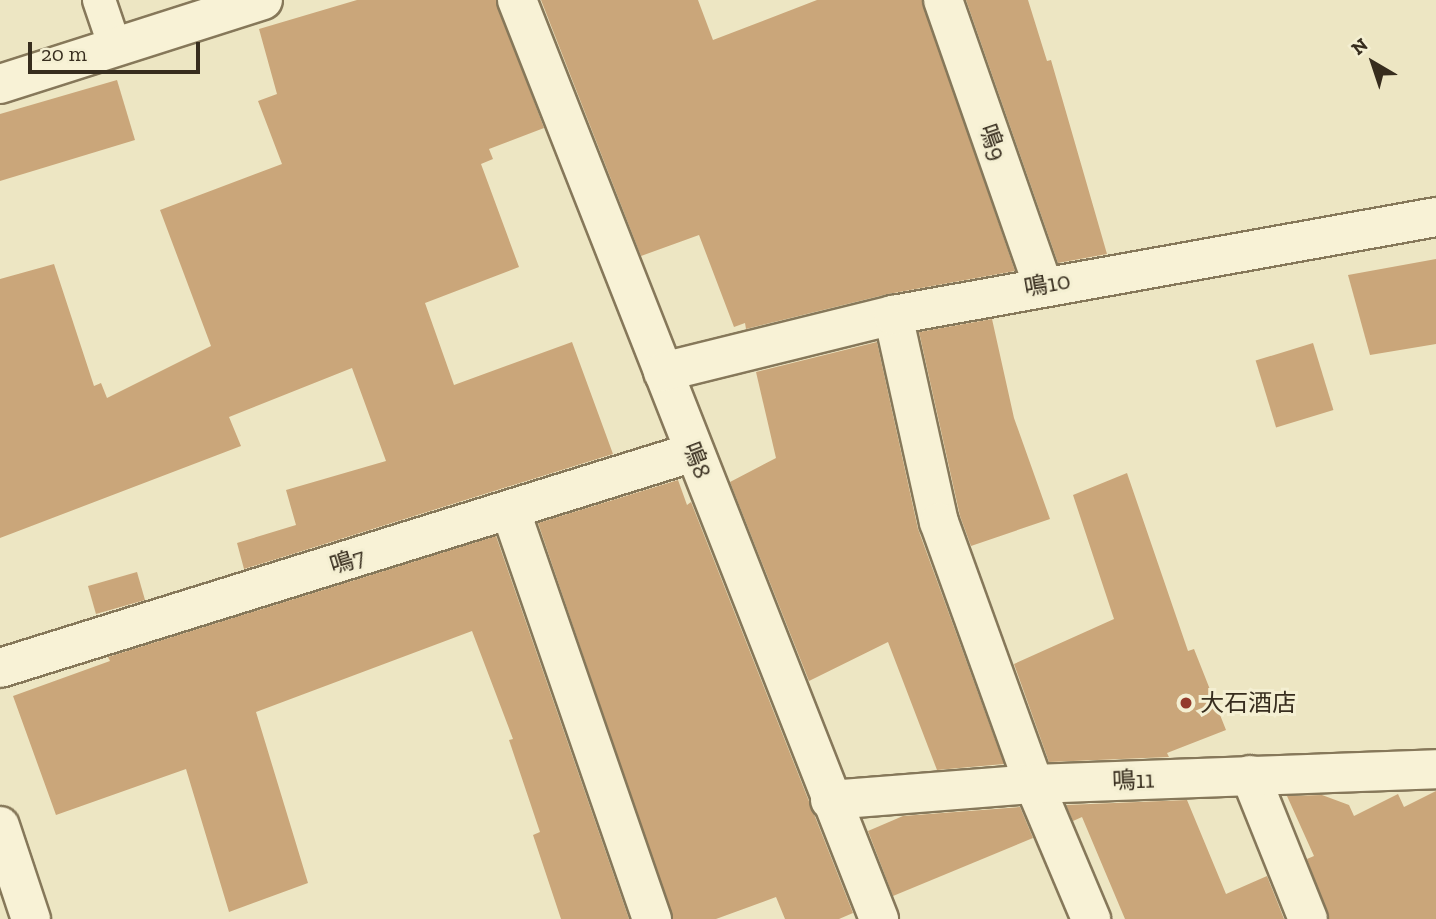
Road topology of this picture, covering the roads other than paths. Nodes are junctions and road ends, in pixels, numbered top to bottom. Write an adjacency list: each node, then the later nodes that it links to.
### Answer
1 (99, 0): 5 (lane)
2 (263, 0): 5 (street)
3 (517, 0): 10 (street, 鳴8)
4 (943, 0): 8 (street, 鳴9)
5 (115, 47): 6 (street)
6 (0, 84)
7 (1436, 217): 8 (street, 鳴10)
8 (1043, 285): 9 (street, 鳴10)
9 (893, 315): 10 (street, 鳴10); 16 (street)
10 (663, 372): 11 (street, 鳴8)
11 (694, 452): 12 (street, 鳴7); 17 (street, 鳴8)
12 (511, 512): 13 (street, 鳴7); 20 (street)
13 (0, 668)
14 (1436, 769): 15 (street, 鳴11)
15 (1250, 775): 16 (street, 鳴11); 23 (street)
16 (1034, 784): 17 (street, 鳴11); 22 (street)
17 (830, 800): 21 (street, 鳴8)
18 (0, 825): 19 (street)
19 (31, 919)
20 (652, 919)
21 (879, 919)
22 (1091, 919)
23 (1308, 919)

